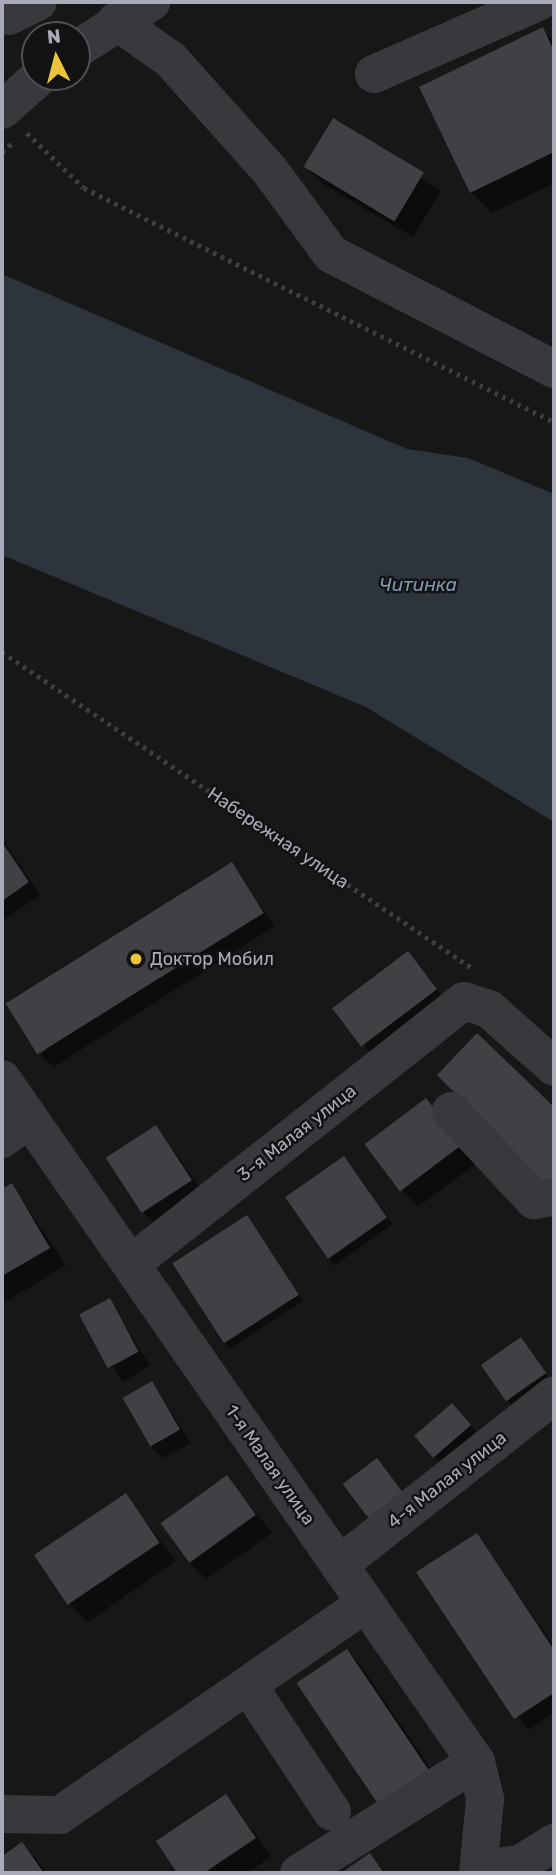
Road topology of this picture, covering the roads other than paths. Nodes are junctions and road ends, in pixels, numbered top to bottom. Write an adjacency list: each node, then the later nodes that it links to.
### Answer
1 (3, 2): 2 (street)
2 (38, 2)
3 (151, 2): 5 (street)
4 (538, 2): 7 (street)
5 (116, 21): 6 (street); 10 (street)
6 (91, 39)
7 (374, 74)
8 (31, 91): 9 (street)
9 (14, 121)
10 (554, 369)
11 (554, 1067): 16 (street, 3-я Малая улица)
12 (2, 1079): 14 (street, 1-я Малая улица)
13 (452, 1111): 15 (street)
14 (16, 1129): 16 (street, 1-я Малая улица)
15 (554, 1197)
16 (131, 1264): 18 (street, 1-я Малая улица)
17 (554, 1395): 18 (street, 4-я Малая улица)
18 (339, 1564): 19 (street, 1-я Малая улица)
19 (366, 1603): 20 (street); 21 (street, 1-я Малая улица)
20 (248, 1685): 22 (street); 23 (street)
21 (476, 1762): 26 (street, 1-я Малая улица); 27 (street)
22 (332, 1812)
23 (2, 1814)
24 (554, 1843): 25 (street)
25 (524, 1868): 26 (street)
26 (479, 1871)
27 (299, 1873)

